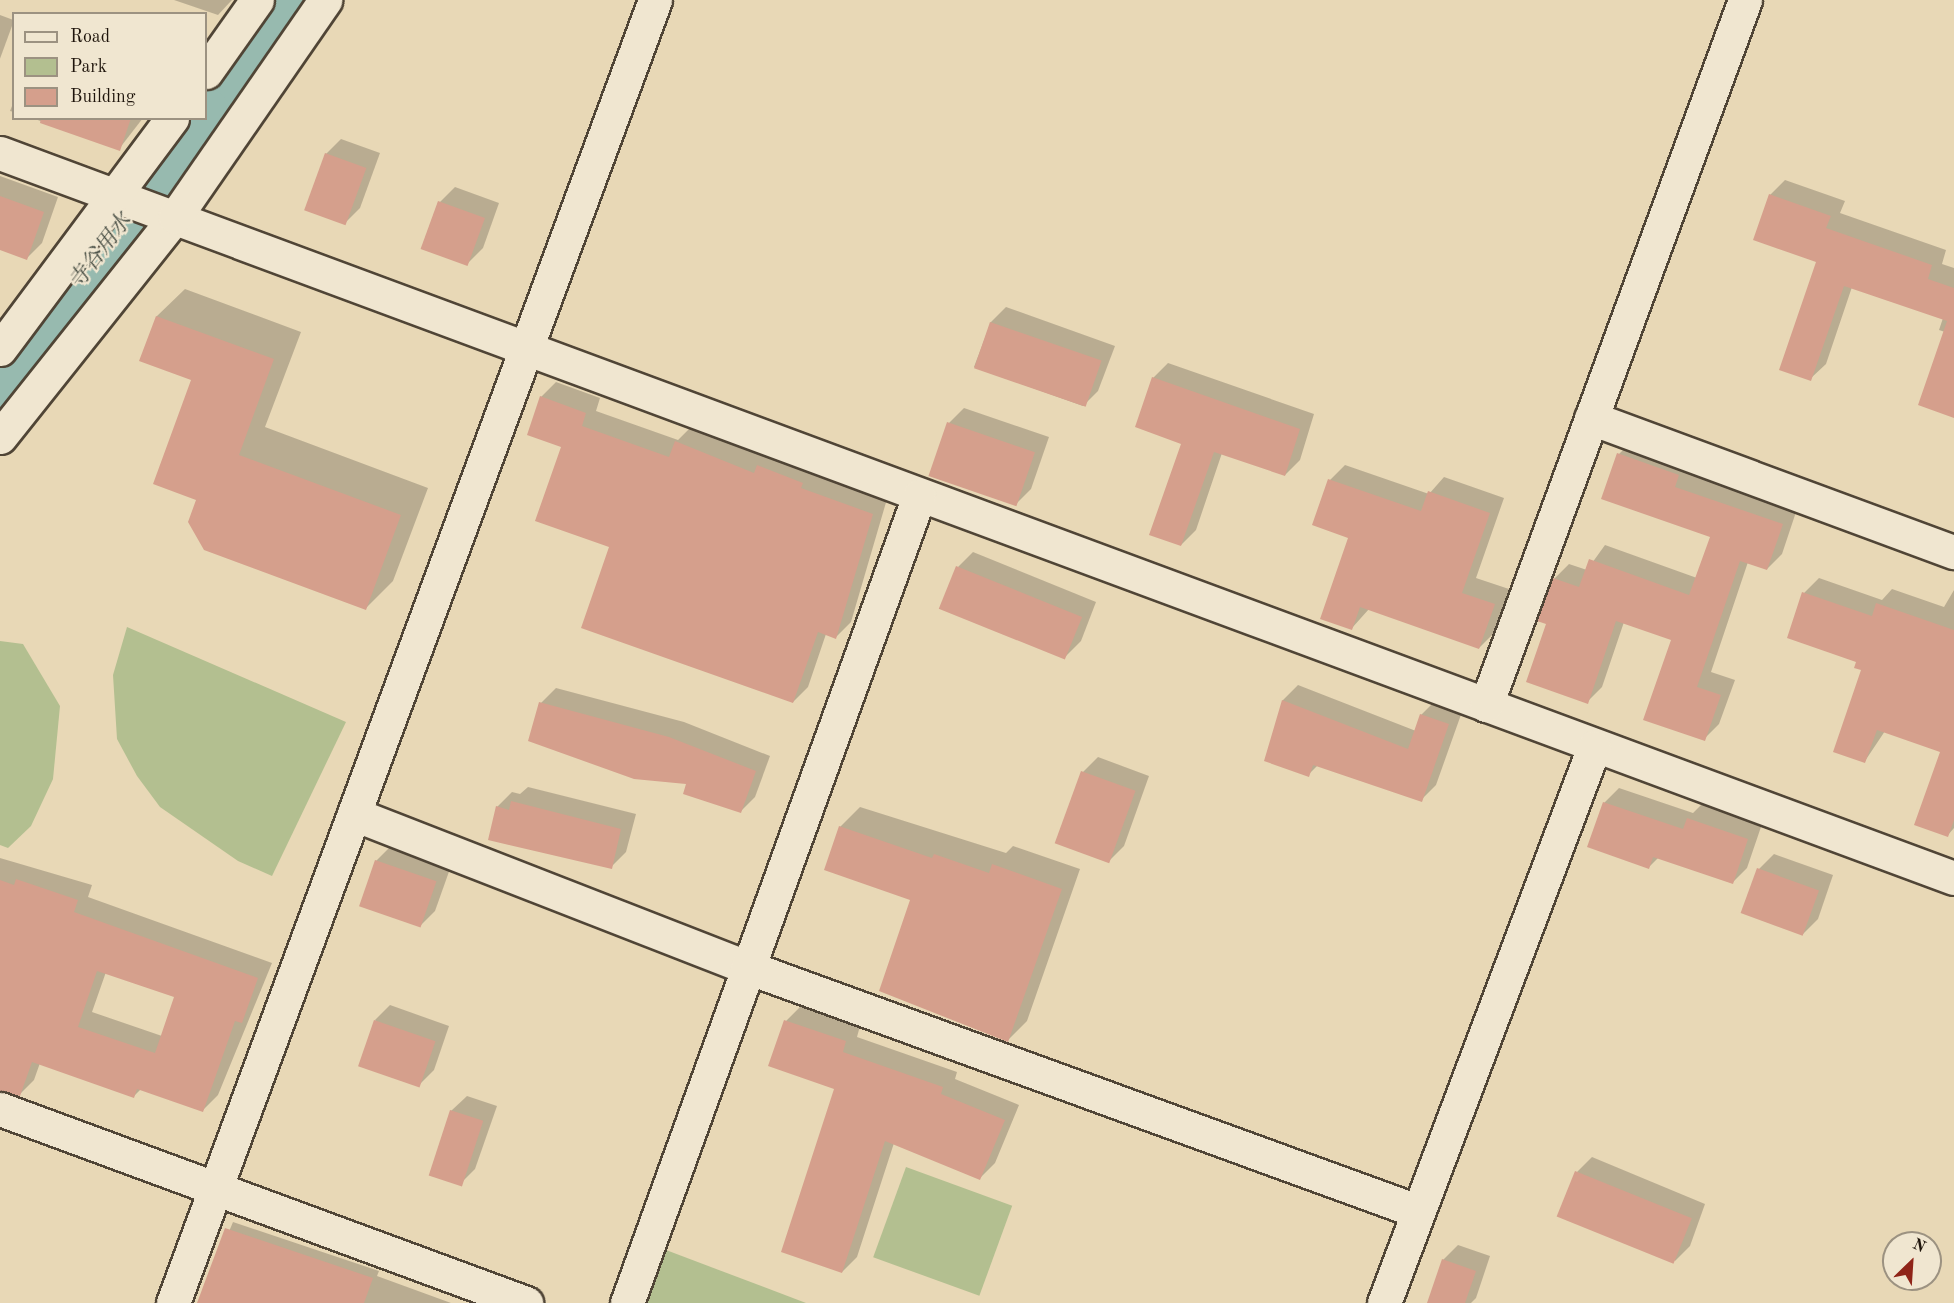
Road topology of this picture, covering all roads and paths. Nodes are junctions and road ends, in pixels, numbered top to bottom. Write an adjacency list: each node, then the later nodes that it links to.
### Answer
1 (257, 0): 5 (street)
2 (325, 0): 9 (street)
3 (655, 0): 10 (street)
4 (1745, 0): 12 (street)
5 (207, 71)
6 (171, 120): 8 (street)
7 (0, 153): 8 (street)
8 (120, 197): 9 (street); 11 (street)
9 (168, 214): 10 (street); 13 (street)
10 (525, 348): 14 (street); 18 (street)
11 (0, 349)
12 (1591, 418): 15 (street); 16 (street)
13 (0, 437)
14 (919, 496): 16 (street); 20 (street)
15 (1954, 552)
16 (1486, 705): 17 (street)
17 (1594, 747): 19 (street); 23 (street)
18 (354, 814): 20 (street); 22 (street)
19 (1954, 878)
20 (747, 967): 23 (street); 26 (street)
21 (0, 1109): 22 (street)
22 (216, 1188): 24 (street); 25 (street)
23 (1417, 1211): 27 (street)
24 (173, 1303)
25 (526, 1303)
26 (627, 1303)
27 (1384, 1303)

